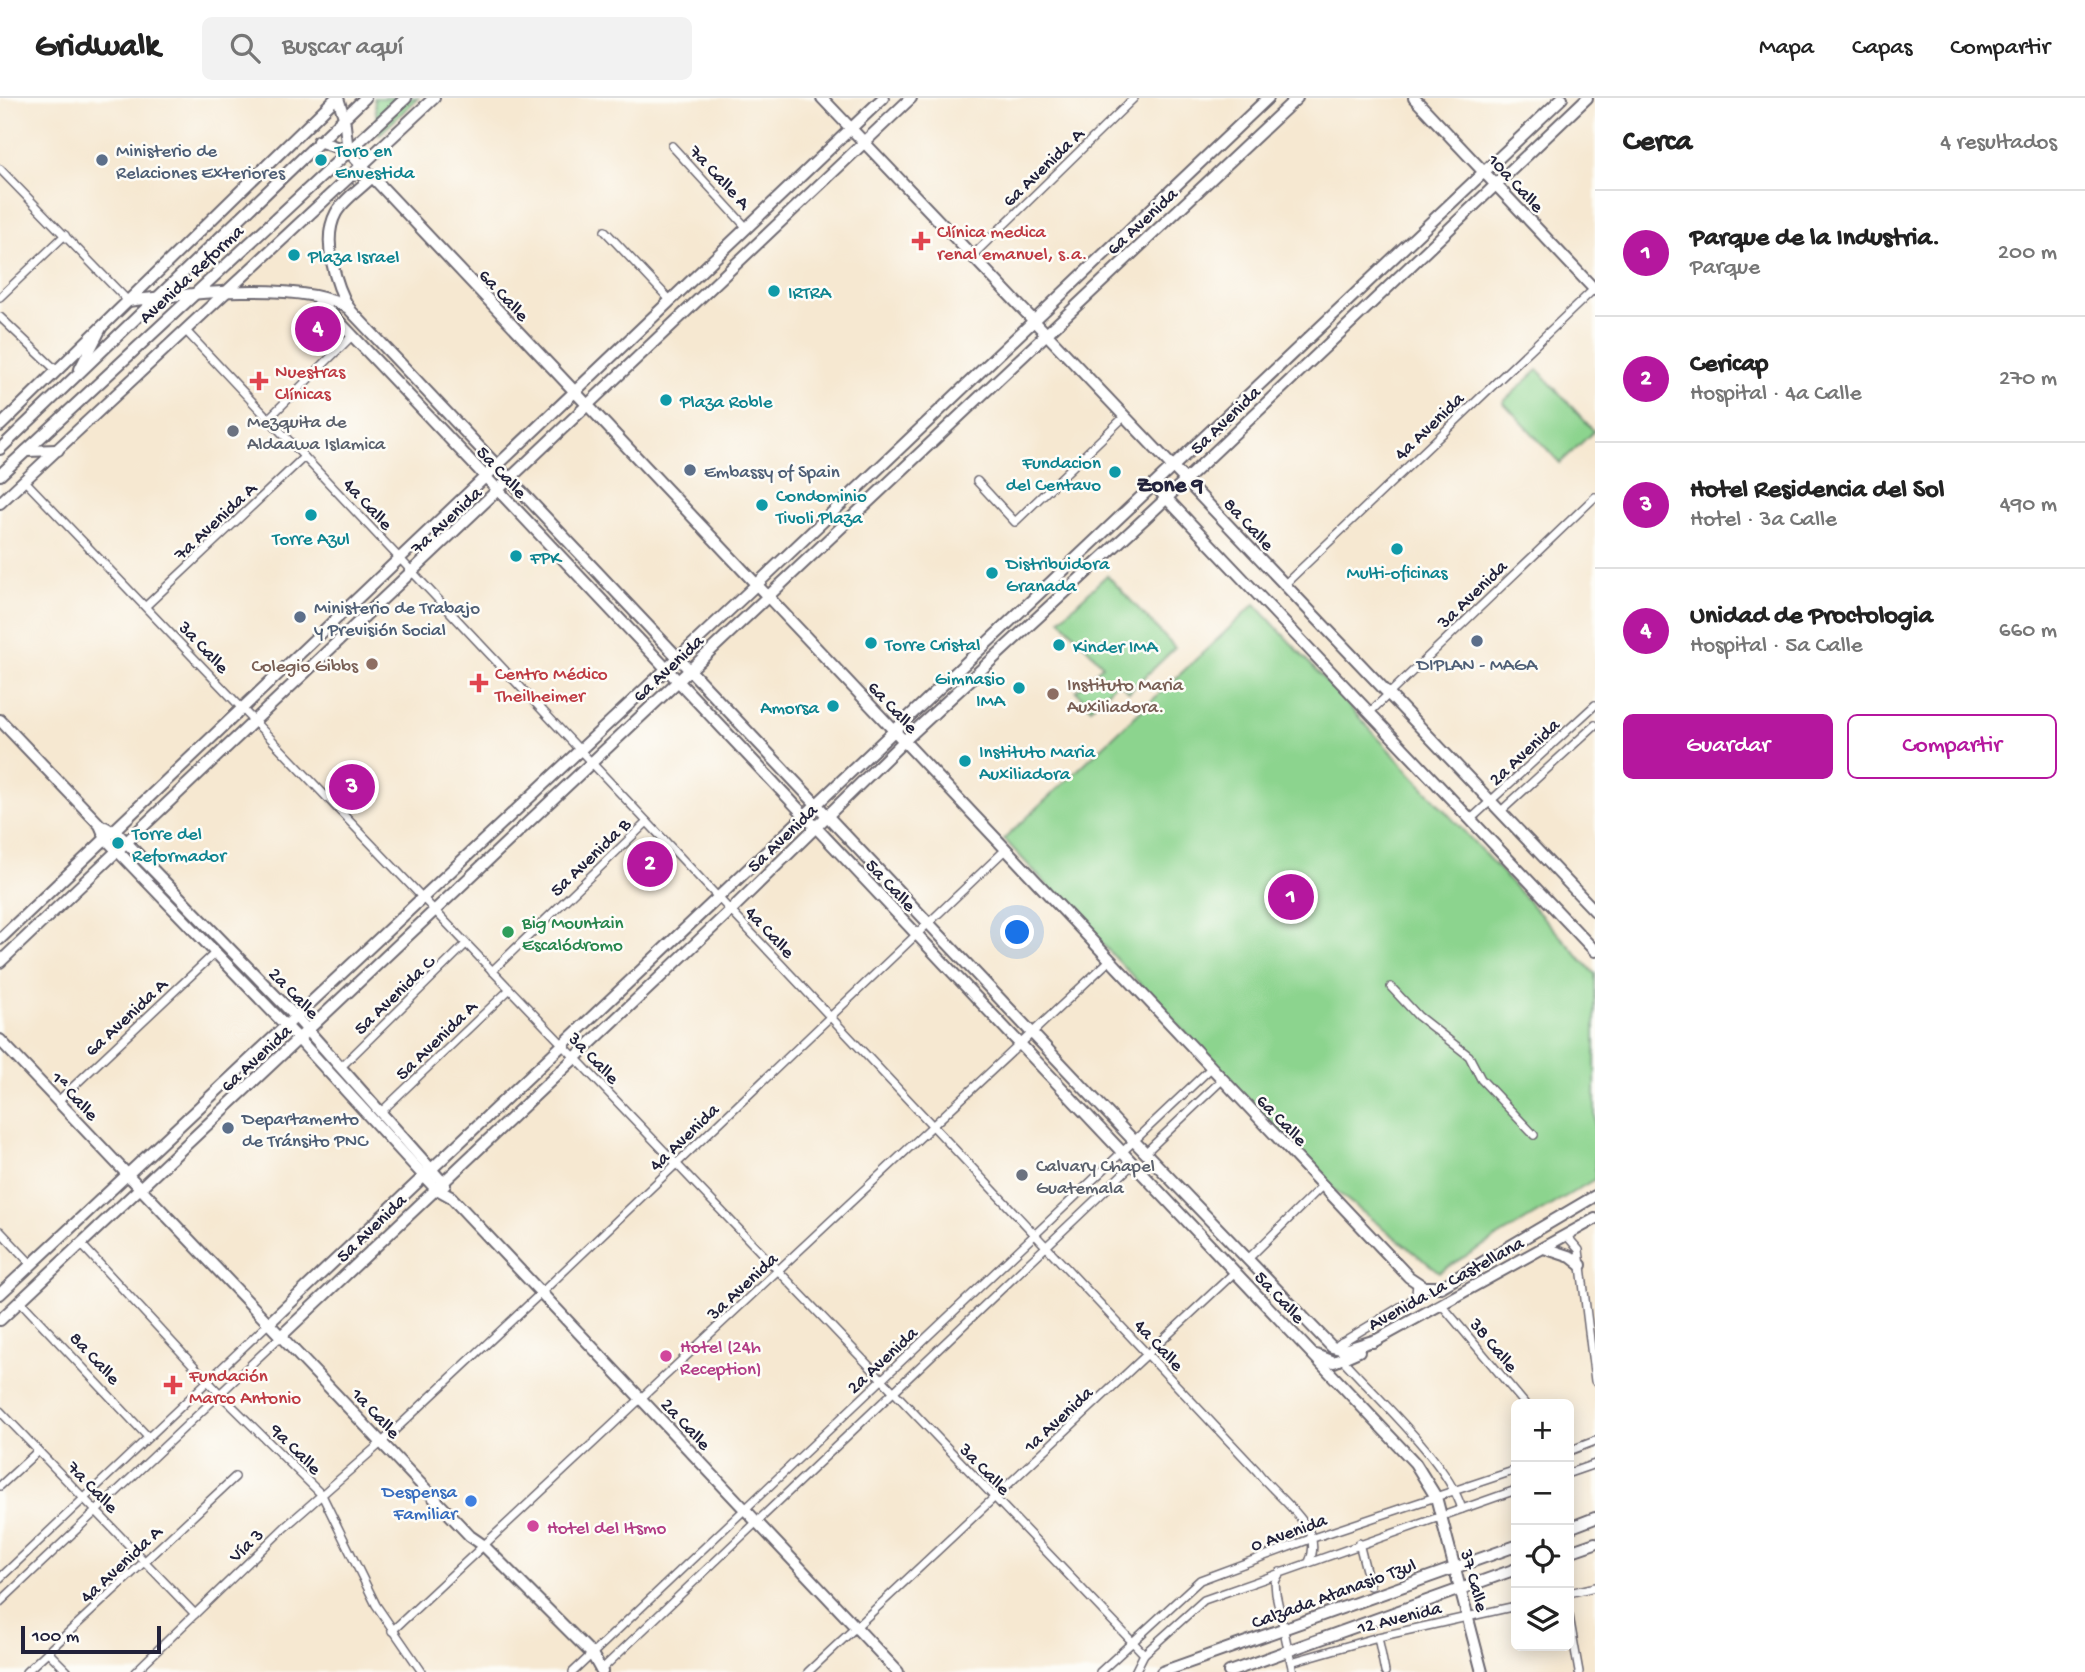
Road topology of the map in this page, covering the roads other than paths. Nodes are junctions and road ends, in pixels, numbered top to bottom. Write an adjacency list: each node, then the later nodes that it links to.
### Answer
1 (337, 98): 14 (main road); 35 (main road)
2 (365, 98): 14 (main road, Avenida Reforma)
3 (406, 98): 19 (main road, Avenida Reforma)
4 (434, 98): 20 (main road)
5 (822, 98): 15 (main road, 8a Calle)
6 (883, 98): 15 (main road, 7a Avenida)
7 (911, 98): 17 (main road, 7a Avenida)
8 (1134, 98): 28 (street, 6a Avenida A)
9 (1268, 98): 41 (main road, 6a Avenida)
10 (1297, 98): 44 (main road, 6a Avenida)
11 (1414, 98): 22 (main road, 10a Calle)
12 (1562, 98): 22 (main road, 5a Avenida)
13 (1587, 98): 24 (main road, 5a Avenida)
14 (344, 117): 16 (main road, Avenida Reforma); 19 (main road)
15 (851, 128): 17 (main road, 8a Calle); 25 (main road, 7a Avenida)
16 (318, 141): 19 (main road); 33 (main road, Avenida Reforma)
17 (864, 142): 28 (main road, 8a Calle); 49 (main road, 7a Avenida)
18 (672, 146): 25 (street, 7a Calle A)
19 (348, 151): 20 (main road, 6a Calle); 31 (main road, Avenida Reforma)
20 (360, 166): 23 (main road, 6a Calle); 30 (main road)
21 (0, 169): 27 (street)
22 (1484, 172): 24 (main road, 10a Calle); 37 (main road, 5a Avenida)
23 (371, 178): 38 (main road, 5a Calle); 48 (main road, 6a Calle)
24 (1496, 184): 29 (main road, 10a Calle); 40 (main road, 5a Avenida)
25 (747, 228): 36 (main road, 7a Avenida)
26 (605, 231): 36 (street)
27 (65, 235): 32 (street); 35 (street)
28 (972, 256): 41 (main road, 8a Calle)
29 (1595, 289): 72 (street, 4a Avenida)
30 (227, 290): 31 (main road, 5a Calle); 34 (main road, 5a Calle); 43 (main road)
31 (191, 294): 33 (main road, 5a Calle); 55 (main road, Avenida Reforma)
32 (0, 297)
33 (158, 297): 35 (main road, 5a Calle); 47 (main road, Avenida Reforma)
34 (317, 298): 38 (main road, 5a Calle); 45 (main road, 5a Calle)
35 (128, 301): 42 (main road)
36 (671, 301): 48 (main road, 7a Avenida)
37 (1341, 307): 40 (main road); 58 (main road, 5a Avenida)
38 (350, 310): 57 (main road, 5a Calle)
39 (0, 317): 46 (street)
40 (1353, 320): 62 (main road, 5a Avenida)
41 (1032, 321): 44 (main road, 8a Calle); 73 (main road, 6a Avenida)
42 (101, 328): 46 (main road); 47 (main road)
43 (186, 331): 51 (street, 4a Calle); 54 (main road)
44 (1044, 334): 50 (main road, 8a Calle); 74 (main road, 6a Avenida)
45 (352, 337): 51 (street); 60 (main road, 5a Calle)
46 (57, 371): 52 (main road)
47 (75, 377): 53 (main road, Avenida Reforma)
48 (575, 393): 49 (main road, 6a Calle); 57 (main road, 7a Avenida)
49 (586, 405): 61 (main road, 7a Avenida); 73 (main road, 6a Calle)
50 (1124, 417): 58 (main road, 8a Calle); 64 (street)
51 (268, 419): 56 (street, 4a Calle)
52 (0, 426)
53 (0, 449)
54 (58, 450): 55 (main road); 63 (main road)
55 (26, 451): 59 (main road, Avenida Reforma)
56 (304, 457): 70 (street, 4a Calle); 75 (street, 7a Avenida A)
57 (498, 467): 60 (main road, 7a Avenida); 61 (main road, 5a Calle)
58 (1172, 467): 62 (main road, 8a Calle); 65 (main road, 5a Avenida)
59 (0, 475)
60 (486, 479): 66 (main road, 5a Calle); 70 (main road, 7a Avenida)
61 (511, 480): 66 (main road, 7a Avenida); 76 (main road, 5a Calle)
62 (1185, 480): 68 (main road, 5a Avenida); 72 (main road, 8a Calle)
63 (25, 481): 69 (main road); 75 (street, 3a Calle)
64 (977, 481)
65 (1154, 485): 68 (main road); 87 (main road, 5a Avenida)
66 (499, 492): 71 (main road, 7a Avenida); 77 (main road, 5a Calle)
67 (1595, 497): 80 (street, 3a Avenida)
68 (1167, 498): 83 (main road); 88 (main road, 5a Avenida)
69 (0, 503)
70 (400, 559): 71 (street, 4a Calle); 82 (main road, 7a Avenida)
71 (413, 573): 85 (main road, 7a Avenida); 89 (street, 4a Calle)
72 (1284, 584): 80 (main road, 8a Calle)
73 (756, 585): 74 (main road, 6a Calle); 76 (main road, 6a Avenida)
74 (767, 597): 78 (main road, 6a Avenida); 87 (main road, 6a Calle)
75 (146, 606): 82 (street, 3a Calle)
76 (677, 657): 77 (main road, 6a Avenida); 78 (main road, 5a Calle)
77 (665, 668): 79 (main road, 5a Calle); 89 (main road, 6a Avenida)
78 (690, 670): 79 (main road, 6a Avenida); 92 (main road, 5a Calle)
79 (678, 681): 90 (main road, 6a Avenida); 94 (main road, 5a Calle)
80 (1388, 694): 83 (street, 3a Avenida); 91 (main road, 8a Calle)
81 (1595, 705): 91 (street, 2a Avenida)
82 (243, 709): 85 (street, 3a Calle); 99 (main road, 7a Avenida)
83 (1370, 712): 96 (main road)
84 (0, 720): 99 (main road, 2a Calle)
85 (254, 720): 100 (main road, 7a Avenida); 102 (street, 3a Calle)
86 (1595, 725): 93 (street, 2a Avenida)
87 (894, 731): 88 (main road, 6a Calle); 92 (main road, 5a Avenida)
88 (904, 741): 95 (main road, 5a Avenida); 101 (main road, 6a Calle)
89 (579, 749): 90 (street, 4a Calle); 102 (main road, 6a Avenida)
90 (591, 762): 97 (street, 4a Calle); 104 (main road, 6a Avenida)
91 (1491, 803): 93 (main road, 8a Calle); 96 (street, 2a Avenida)
92 (817, 805): 94 (main road, 5a Avenida); 95 (main road, 5a Calle)
93 (1500, 812): 106 (main road, 8a Calle)
94 (805, 816): 98 (main road, 5a Calle); 103 (main road, 5a Avenida)
95 (828, 817): 98 (main road, 5a Avenida); 107 (main road, 5a Calle)
96 (1471, 819): 111 (main road)
97 (647, 822): 103 (street, 4a Calle); 115 (street, 5a Avenida B)
98 (816, 828): 105 (main road, 5a Avenida); 108 (main road, 5a Calle)
99 (111, 835): 100 (main road, 2a Calle); 109 (main road, 7a Avenida)
100 (122, 847): 112 (main road, 2a Calle); 113 (main road, 7a Avenida); 118 (main road, 2a Calle)
101 (1004, 851): 107 (street, 4a Avenida); 114 (main road, 6a Calle)
102 (421, 897): 104 (street, 3a Calle); 118 (main road, 6a Avenida)
103 (718, 898): 105 (street, 4a Calle); 125 (main road, 5a Avenida)
104 (434, 910): 110 (street, 3a Calle); 121 (main road, 6a Avenida)
105 (730, 911): 119 (street, 4a Calle); 127 (main road, 5a Avenida)
106 (1595, 911)
107 (929, 924): 108 (street, 4a Avenida); 122 (main road, 5a Calle)
108 (917, 935): 119 (street, 4a Avenida); 126 (main road, 5a Calle)
109 (0, 939)
110 (466, 944): 115 (street, 3a Calle); 128 (street, 5a Avenida C)
111 (1595, 951)
112 (215, 953): 120 (main road, 2a Calle); 133 (street, 6a Avenida A)
113 (0, 961)
114 (1109, 961): 122 (street, 3a Avenida); 129 (main road, 6a Calle)
115 (492, 971): 117 (street, 3a Calle)
116 (1391, 987): 136 (street)
117 (509, 990): 125 (street, 3a Calle); 134 (street, 5a Avenida A)
118 (296, 1017): 120 (main road, 6a Avenida); 121 (main road, 2a Calle)
119 (831, 1017): 135 (street, 4a Calle); 141 (street, 4a Avenida)
120 (287, 1026): 124 (main road, 2a Calle); 143 (main road, 6a Avenida)
121 (308, 1031): 124 (main road, 6a Avenida); 128 (main road, 2a Calle)
122 (1032, 1034): 126 (street, 3a Avenida); 137 (main road, 5a Calle)
123 (0, 1040): 133 (main road, 1ª Calle)
124 (299, 1040): 142 (main road, 2a Calle); 146 (main road, 6a Avenida)
125 (562, 1045): 127 (street, 3a Calle); 131 (main road, 5a Avenida)
126 (1021, 1045): 135 (street, 3a Avenida); 138 (main road, 5a Calle)
127 (574, 1058): 132 (main road, 5a Avenida); 141 (street, 3a Calle)
128 (341, 1067): 134 (main road, 2a Calle)
129 (1211, 1069): 130 (main road, 6a Calle); 137 (street, 2a Avenida)
130 (1222, 1080): 139 (street); 145 (main road, 6a Calle)
131 (524, 1081): 132 (main road); 142 (main road, 5a Avenida)
132 (536, 1094): 144 (main road, 5a Avenida)
133 (58, 1101): 143 (main road, 1ª Calle)
134 (382, 1111): 142 (main road, 2a Calle)
135 (934, 1127): 151 (street, 4a Calle); 159 (street, 3a Avenida)
136 (1534, 1135)
137 (1134, 1141): 138 (street, 2a Avenida); 139 (main road, 5a Calle)
138 (1122, 1152): 140 (main road, 5a Calle); 151 (street, 2a Avenida)
139 (1145, 1153): 156 (main road, 5a Calle)
140 (1133, 1164): 154 (street, 2a Avenida); 160 (main road, 5a Calle)
141 (676, 1165): 159 (street, 3a Calle); 162 (street, 4a Avenida)
142 (428, 1172): 144 (main road, 2a Calle); 167 (main road, 5a Avenida)
143 (126, 1175): 146 (main road, 1a Calle); 157 (main road, 6a Avenida)
144 (439, 1185): 162 (main road, 2a Calle); 168 (main road, 5a Avenida)
145 (1323, 1185): 156 (street); 161 (main road, 6a Calle)
146 (139, 1189): 153 (main road, 6a Avenida); 167 (main road, 1a Calle)
147 (1595, 1196): 148 (main road, Avenida La Castellana)
148 (1557, 1217): 152 (main road); 161 (main road, Avenida La Castellana)
149 (1595, 1219): 152 (main road, Avenida La Castellana)
150 (0, 1231): 157 (street)
151 (1035, 1234): 154 (street, 4a Calle); 174 (street, 2a Avenida)
152 (1566, 1235): 155 (main road, Avenida La Castellana); 158 (street)
153 (82, 1245): 164 (main road, 6a Avenida); 173 (street, 9a Calle)
154 (1047, 1247): 171 (street, 4a Calle); 176 (street, 2a Avenida)
155 (1544, 1248): 158 (main road); 165 (main road, Avenida La Castellana)
156 (1247, 1260): 169 (main road, 5a Calle)
157 (31, 1264): 163 (main road, 6a Avenida)
158 (1581, 1265): 172 (street)
159 (778, 1272): 174 (street, 3a Calle); 178 (street, 3a Avenida)
160 (1235, 1272): 170 (main road, 5a Calle); 171 (street, 1a Avenida)
161 (1417, 1283): 169 (street, Avenida La Castellana)
162 (541, 1293): 178 (main road, 2a Calle); 182 (street, 4a Avenida)
163 (0, 1294)
164 (20, 1301): 166 (main road, 6a Avenida); 180 (street, 8a Calle)
165 (1441, 1304): 169 (main road, Avenida La Castellana); 177 (street, 38 Calle)
166 (0, 1320)
167 (268, 1324): 168 (main road, 1a Calle); 173 (street, 5a Avenida)
168 (280, 1337): 175 (street, 5a Avenida); 182 (main road, 1a Calle)
169 (1340, 1350): 170 (main road); 190 (street, 5a Calle)
170 (1311, 1352): 193 (main road, 5a Calle)
171 (1148, 1354): 195 (street, 1a Avenida); 203 (street, 4a Calle)
172 (1595, 1375)
173 (208, 1380): 175 (street, 9a Calle); 180 (street, 5a Avenida)
174 (881, 1380): 176 (street, 3a Calle); 196 (street, 2a Avenida)
175 (219, 1393): 192 (street, 9a Calle); 198 (street, 5a Avenida)
176 (893, 1393): 195 (street, 3a Calle); 201 (street, 2a Avenida)
177 (1521, 1399)
178 (641, 1400): 196 (main road, 2a Calle); 206 (street, 3a Avenida)
179 (0, 1411): 184 (street, 7a Calle)
180 (148, 1437): 194 (street, 5a Avenida)
181 (1595, 1441): 183 (street)
182 (381, 1443): 192 (street, Vía 3); 206 (main road, 1a Calle)
183 (1574, 1449)
184 (38, 1451): 189 (street); 194 (street, 7a Calle)
185 (1595, 1464): 187 (street)
186 (1511, 1471): 190 (street, 0 Avenida)
187 (1574, 1471)
188 (235, 1477): 209 (street, 4a Avenida A)
189 (0, 1486)
190 (1457, 1490): 193 (street, 0 Avenida); 197 (street, 5a Calle)
191 (1511, 1492): 197 (street, 0 Avenida)
192 (322, 1495): 221 (street, Vía 3); 225 (street, 9a Calle)
193 (1437, 1497): 199 (main road, 37 Calle); 203 (street, 0 Avenida)
194 (84, 1499): 198 (street, 7a Calle); 214 (street, 5a Avenida)
195 (994, 1499): 223 (street, 1a Avenida); 227 (street, 3a Calle)
196 (745, 1509): 201 (main road, 2a Calle); 230 (street, 2a Avenida)
197 (1462, 1509): 199 (street, 0 Avenida)
198 (97, 1512): 209 (street, 7a Calle); 219 (street, 5a Avenida)
199 (1441, 1517): 204 (street, 0 Avenida); 211 (main road, 37 Calle)
200 (1595, 1518): 202 (main road)
201 (757, 1522): 223 (main road, 2a Calle); 238 (street, 2a Avenida)
202 (1574, 1526)
203 (1313, 1538): 210 (street); 227 (street, 0 Avenida)
204 (1360, 1543): 210 (street, 0 Avenida); 215 (street)
205 (1595, 1543): 208 (main road)
206 (483, 1545): 225 (street, 3a Avenida); 230 (main road, 1a Calle)
207 (1511, 1548): 211 (main road, Calzada Atanasio Tzul)
208 (1574, 1550)
209 (145, 1561): 221 (street, 7a Calle); 229 (street, 4a Avenida A)
210 (1309, 1562): 213 (street, 0 Avenida)
211 (1454, 1567): 217 (main road, 37 Calle); 224 (main road, Calzada Atanasio Tzul)
212 (1511, 1571): 217 (main road, Calzada Atanasio Tzul)
213 (1281, 1572): 224 (street); 231 (street, 0 Avenida)
214 (0, 1578)
215 (1370, 1586)
216 (1595, 1587): 218 (street)
217 (1460, 1588): 222 (main road, 37 Calle); 232 (main road, Calzada Atanasio Tzul)
218 (1574, 1592)
219 (0, 1602)
220 (1511, 1607): 222 (street, 12 Avenida)
221 (195, 1614): 235 (street, Vía 3)
222 (1467, 1616): 226 (street, 12 Avenida); 247 (main road, 37 Calle)
223 (855, 1627): 239 (street, 1a Avenida); 240 (main road, 2a Calle)
224 (1284, 1627): 232 (street); 243 (main road, Calzada Atanasio Tzul)
225 (392, 1630): 236 (street, 9a Calle)
226 (1378, 1637): 232 (street, 12 Avenida); 246 (street)
227 (1130, 1642): 231 (street, 3a Calle); 241 (street, 0 Avenida)
228 (1574, 1644): 248 (street)
229 (48, 1651): 233 (street, 4a Avenida A); 234 (street)
230 (592, 1654): 237 (street, 2a Avenida); 238 (main road, 1a Calle)
231 (1144, 1654): 242 (street, 0 Avenida)
232 (1290, 1656): 244 (main road, Calzada Atanasio Tzul); 245 (street)
233 (26, 1672)
234 (68, 1672)
235 (135, 1672)
236 (422, 1672)
237 (573, 1672)
238 (601, 1672)
239 (808, 1672)
240 (898, 1672)
241 (1100, 1672)
242 (1135, 1672)
243 (1162, 1672)
244 (1229, 1672)
245 (1293, 1672)
246 (1385, 1672)
247 (1482, 1672)
248 (1579, 1672)

